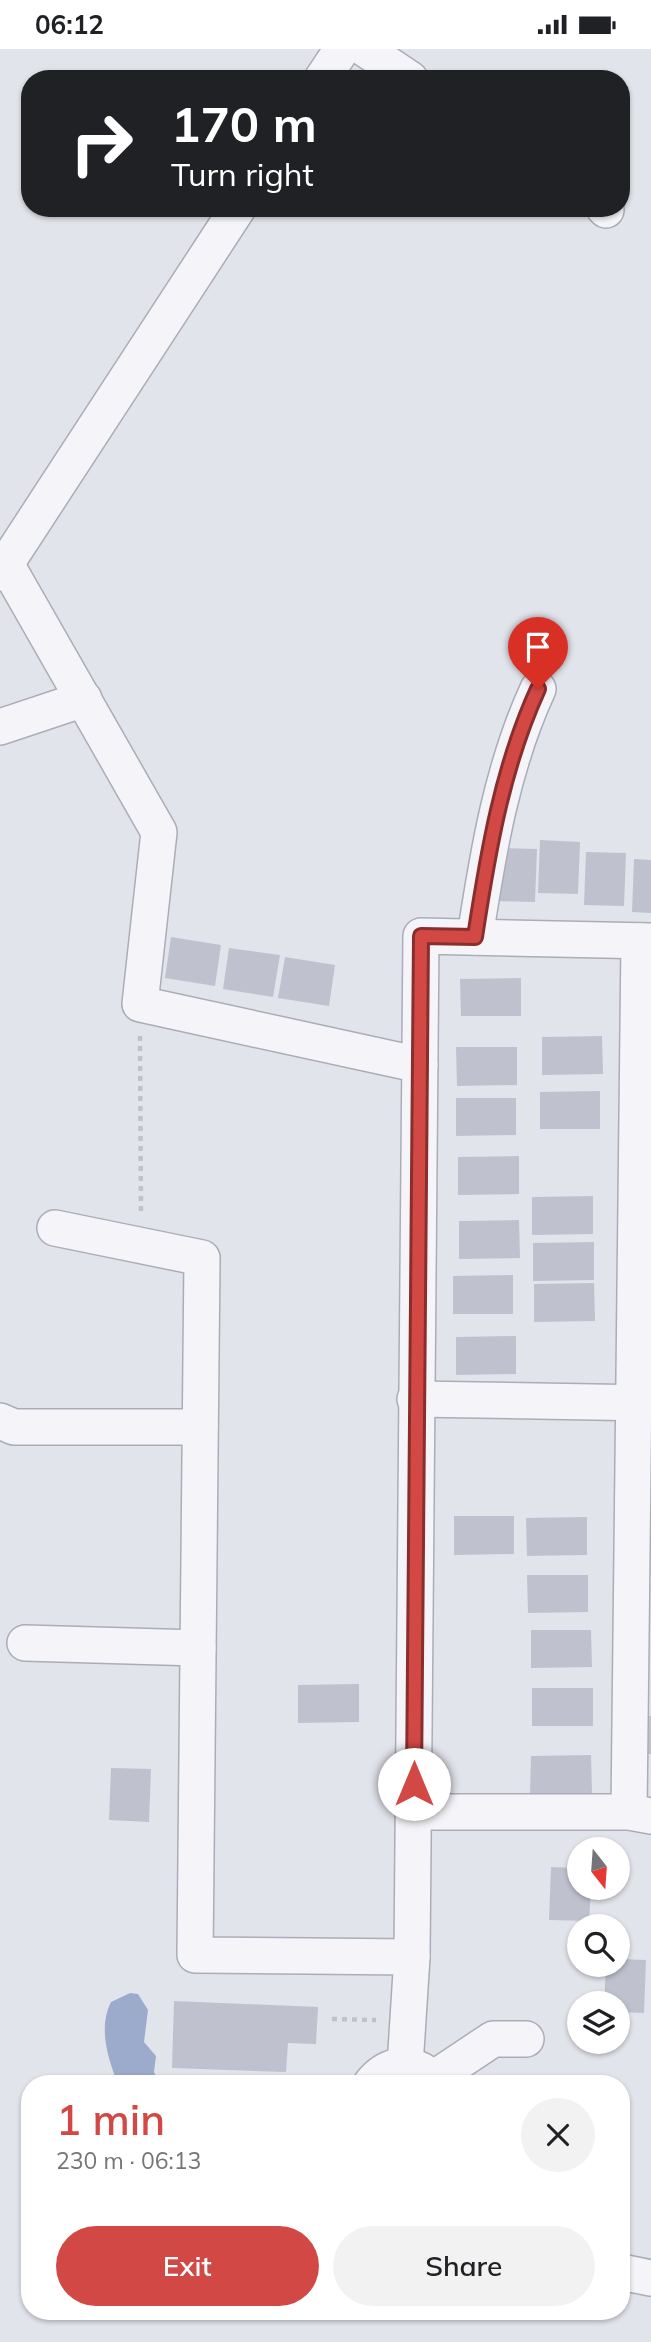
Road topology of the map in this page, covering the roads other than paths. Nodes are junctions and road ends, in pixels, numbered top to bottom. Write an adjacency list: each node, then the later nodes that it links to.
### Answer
1 (342, 49): 3 (street)
2 (365, 49): 4 (street)
3 (328, 70)
4 (396, 70)
5 (232, 217): 6 (street)
6 (3, 568): 8 (street)
7 (538, 689): 10 (street)
8 (84, 699): 9 (street); 12 (street)
9 (0, 727)
10 (475, 937): 11 (street); 12 (street)
11 (645, 941): 15 (street)
12 (420, 1065): 14 (street)
13 (55, 1228): 17 (street)
14 (415, 1399): 15 (street); 20 (street)
15 (642, 1403): 21 (street)
16 (0, 1421): 17 (street)
17 (200, 1427): 19 (street)
18 (26, 1643): 19 (street)
19 (198, 1647): 22 (street)
20 (414, 1812): 21 (street); 22 (street)
21 (640, 1814)
22 (412, 1957): 26 (street)
23 (526, 2039): 27 (street)
24 (381, 2075): 25 (street)
25 (420, 2075)
26 (425, 2075)
27 (427, 2075)
28 (630, 2274): 29 (street)
29 (651, 2278)

